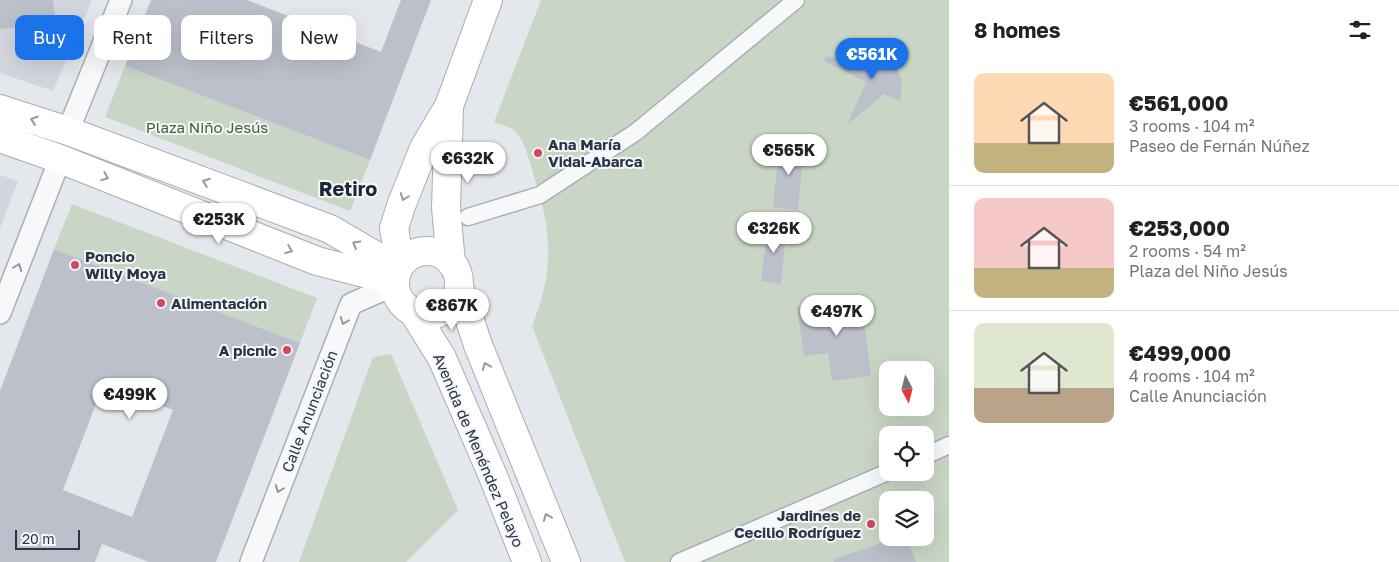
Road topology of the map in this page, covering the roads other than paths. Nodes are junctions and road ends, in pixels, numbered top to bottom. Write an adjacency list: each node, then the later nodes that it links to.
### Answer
1 (121, 0): 6 (street)
2 (488, 0): 4 (main road)
3 (796, 0): 9 (street)
4 (449, 106): 10 (main road, one-way to 10); 11 (main road)
5 (0, 109): 6 (main road, one-way to 5)
6 (68, 131): 10 (main road, one-way to 6)
7 (0, 138): 8 (main road)
8 (60, 159): 10 (main road, one-way to 10); 12 (street, one-way to 8)
9 (468, 217)
10 (397, 275): 11 (main road); 13 (main road); 17 (street, Calle Anunciación, one-way to 17)
11 (455, 275): 13 (main road); 19 (main road, one-way to 11)
12 (0, 312)
13 (414, 313): 18 (main road, Avenida de Menéndez Pelayo)
14 (949, 445): 15 (street)
15 (934, 452)
16 (879, 476): 20 (street)
17 (251, 562)
18 (527, 562)
19 (566, 562)
20 (679, 562)

